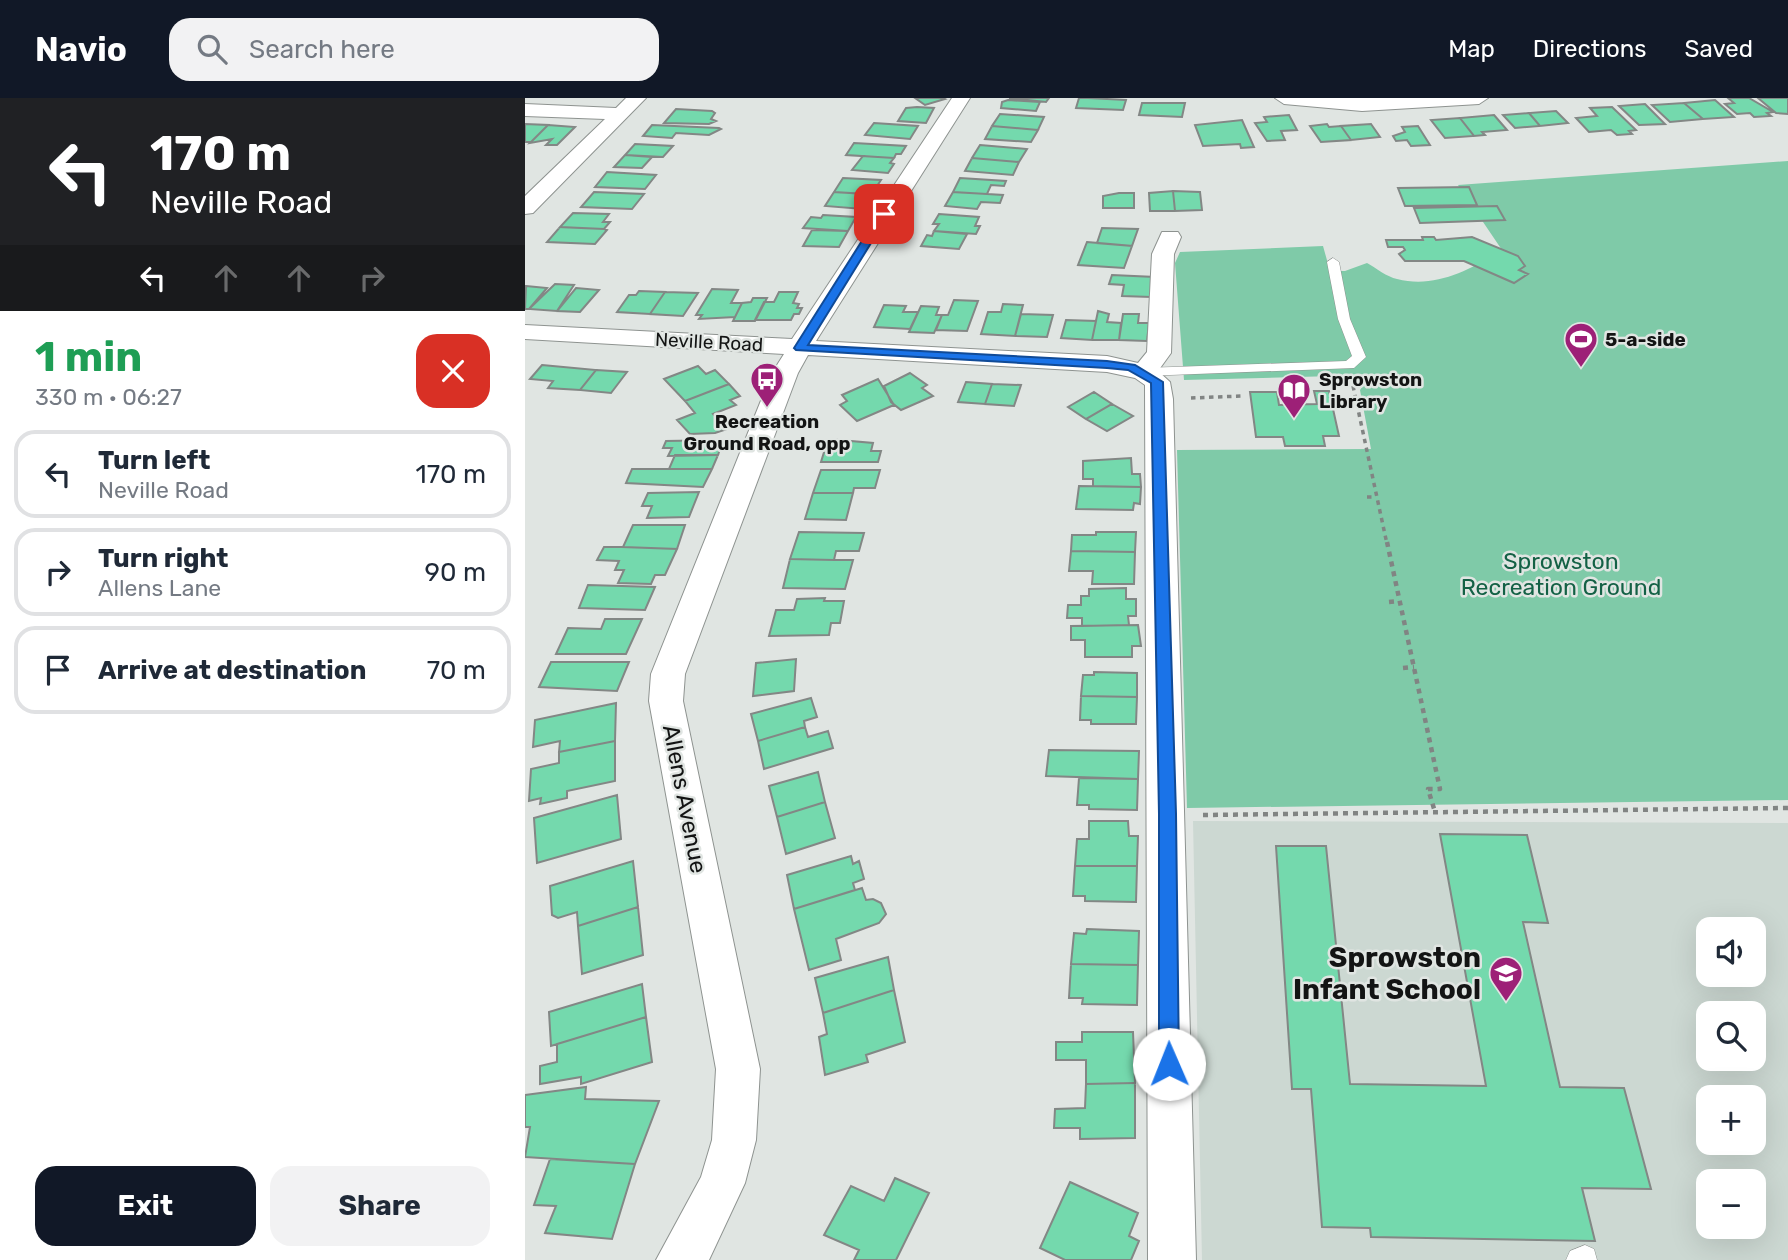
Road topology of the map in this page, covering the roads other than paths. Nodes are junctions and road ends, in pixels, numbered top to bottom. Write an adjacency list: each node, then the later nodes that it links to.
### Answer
1 (637, 98): 7 (street)
2 (961, 98): 12 (street, Allens Avenue)
3 (1284, 98): 5 (street)
4 (1479, 98): 5 (street)
5 (1321, 99)
6 (525, 110): 7 (street)
7 (617, 114): 8 (street)
8 (525, 208)
9 (1170, 237): 13 (street)
10 (1332, 262): 13 (lane)
11 (525, 332): 12 (street, Neville Road)
12 (800, 348): 13 (street, Neville Road); 14 (street, Allens Avenue)
13 (1152, 386): 15 (street)
14 (680, 1260)
15 (1172, 1260)

